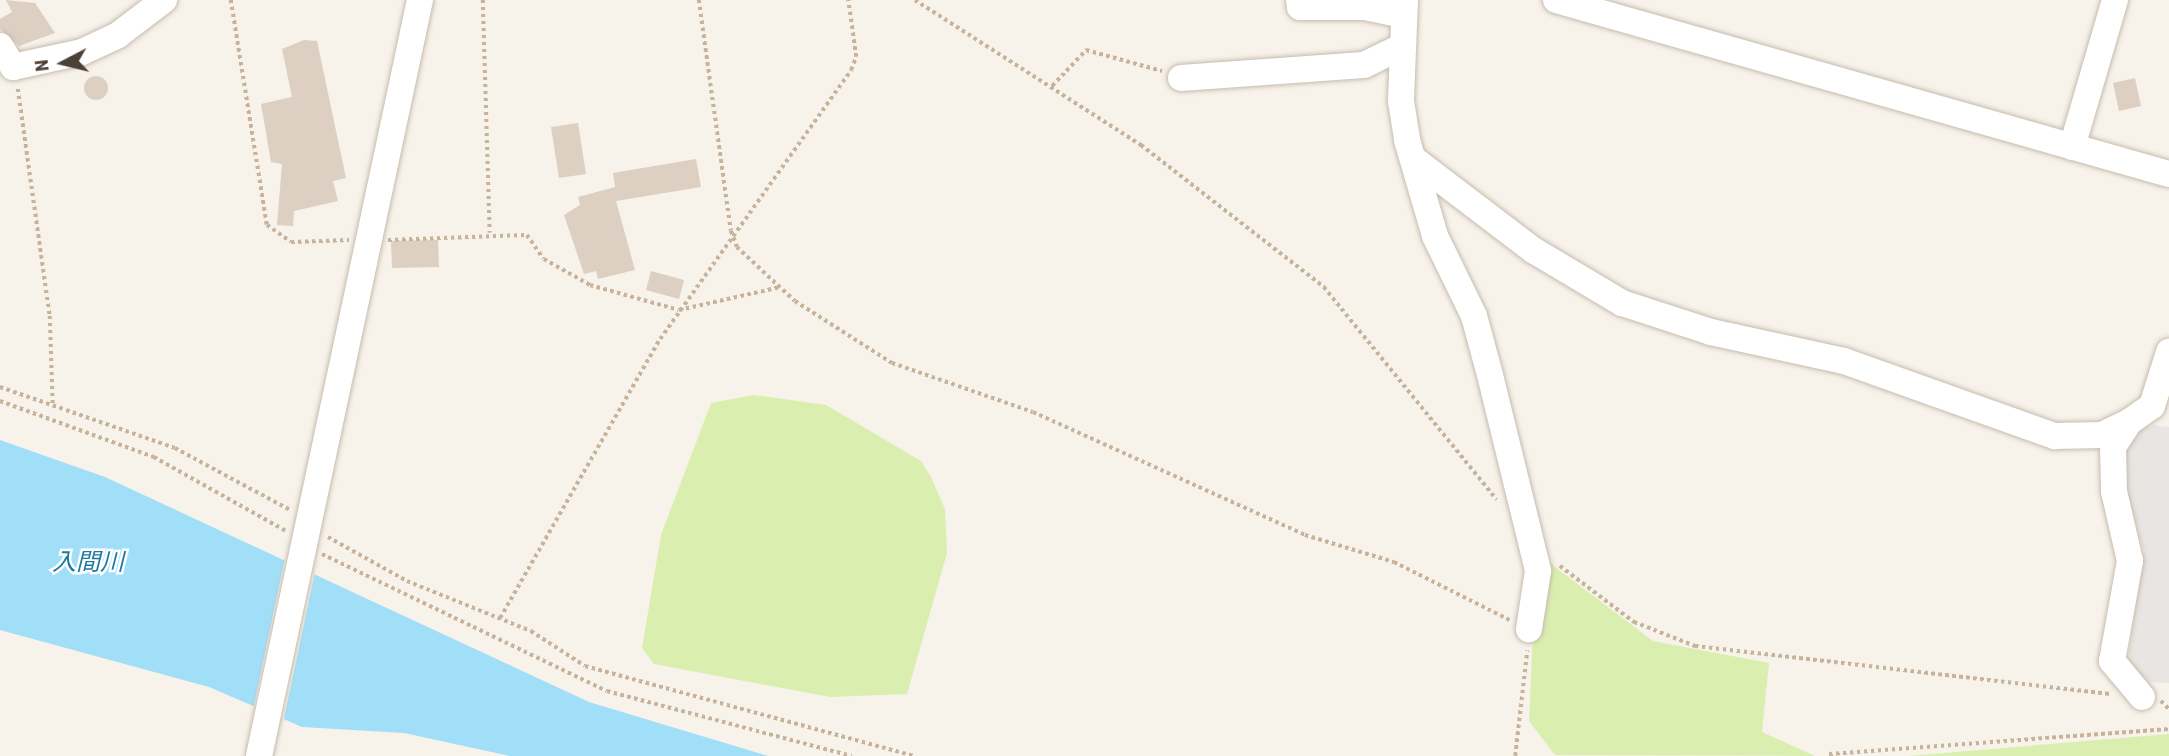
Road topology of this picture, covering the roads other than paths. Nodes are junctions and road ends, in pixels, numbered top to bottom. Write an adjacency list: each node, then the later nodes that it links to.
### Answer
1 (164, 0): 9 (street)
2 (420, 0): 19 (street, bridge)
3 (1299, 0): 7 (street)
4 (1556, 0): 6 (street)
5 (2115, 0): 11 (street)
6 (1592, 5): 11 (street)
7 (1405, 8): 8 (street)
8 (1403, 46): 10 (street); 12 (street)
9 (7, 57)
10 (1181, 78)
11 (2072, 146): 13 (street)
12 (1416, 161): 16 (street); 17 (street)
13 (2169, 174)
14 (2169, 352): 15 (street)
15 (2161, 407): 16 (street)
16 (2129, 422): 18 (street)
17 (1529, 629)
18 (2142, 697)
19 (259, 756)

